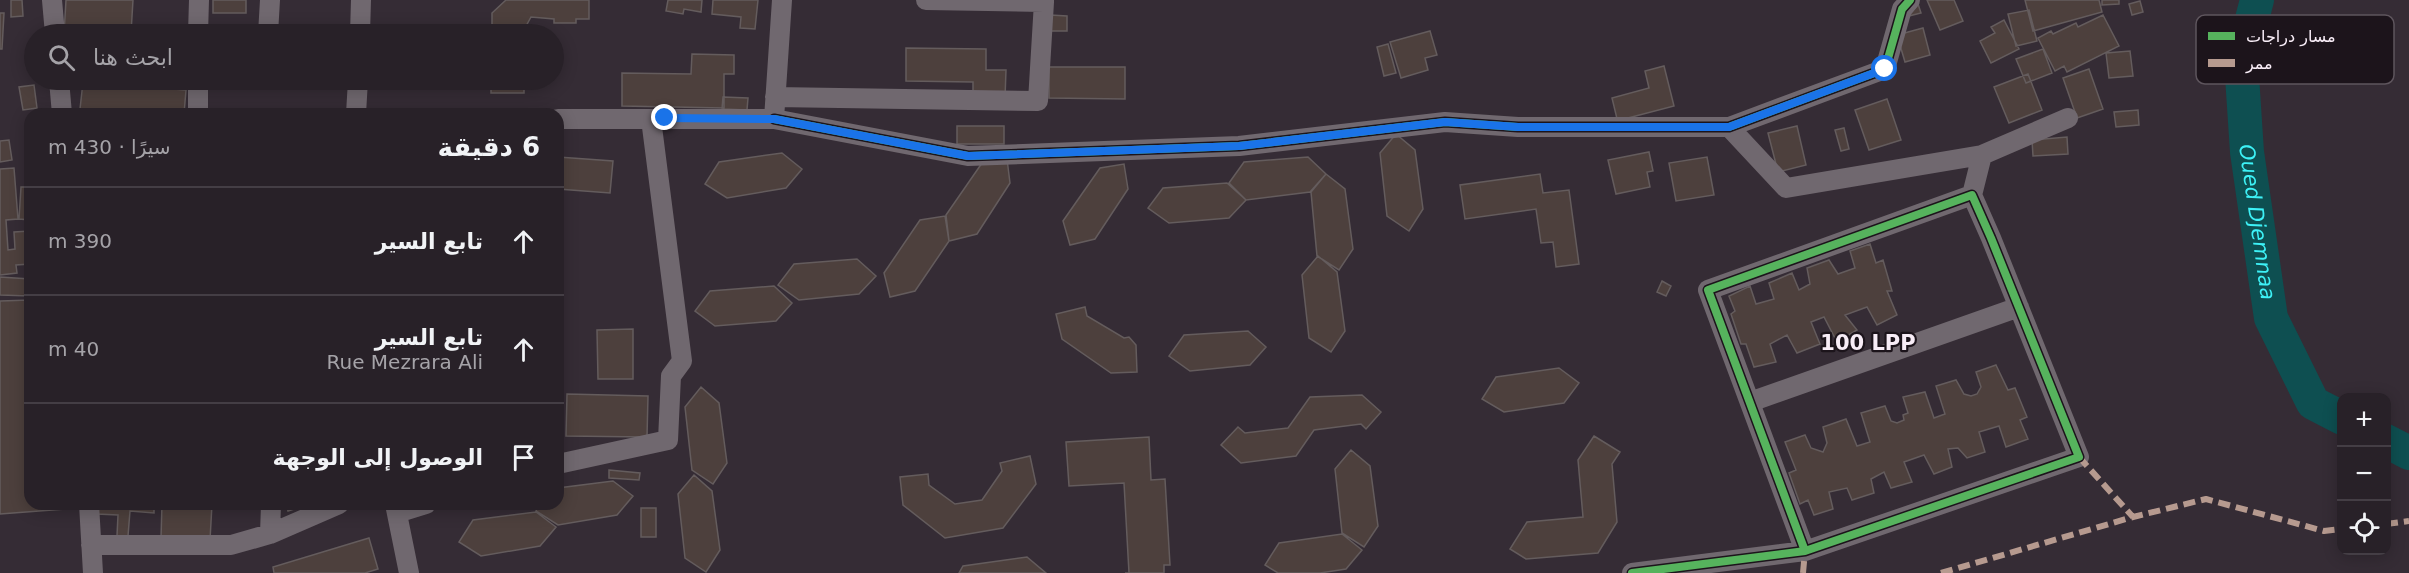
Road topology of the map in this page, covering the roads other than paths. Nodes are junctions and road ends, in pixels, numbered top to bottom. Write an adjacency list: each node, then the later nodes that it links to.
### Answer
1 (52, 0): 9 (street)
2 (200, 0): 10 (street)
3 (270, 0): 11 (street)
4 (361, 0): 12 (street)
5 (783, 0): 16 (street)
6 (926, 0): 8 (street)
7 (1910, 0): 24 (street)
8 (1044, 1): 16 (street)
9 (54, 24)
10 (199, 24)
11 (269, 24)
12 (360, 24)
13 (60, 90): 17 (street)
14 (198, 90): 18 (street)
15 (357, 90): 19 (street)
16 (775, 97): 23 (street)
17 (61, 108)
18 (198, 108)
19 (356, 108)
20 (2068, 118): 25 (street)
21 (564, 119): 22 (street)
22 (651, 119): 23 (street); 29 (street)
23 (774, 119): 24 (street)
24 (1729, 127): 25 (street)
25 (1982, 155): 26 (street)
26 (1972, 195): 27 (street); 28 (street)
27 (2019, 307): 28 (street); 36 (street)
28 (1750, 402): 36 (street)
29 (564, 463)
30 (88, 510): 35 (street)
31 (271, 510): 34 (street)
32 (325, 510): 34 (street)
33 (396, 510): 39 (street)
34 (270, 534): 35 (street)
35 (91, 544): 38 (street)
36 (1805, 551): 37 (street)
37 (1724, 567): 40 (street)
38 (93, 573)
39 (409, 573)
40 (1632, 573)

